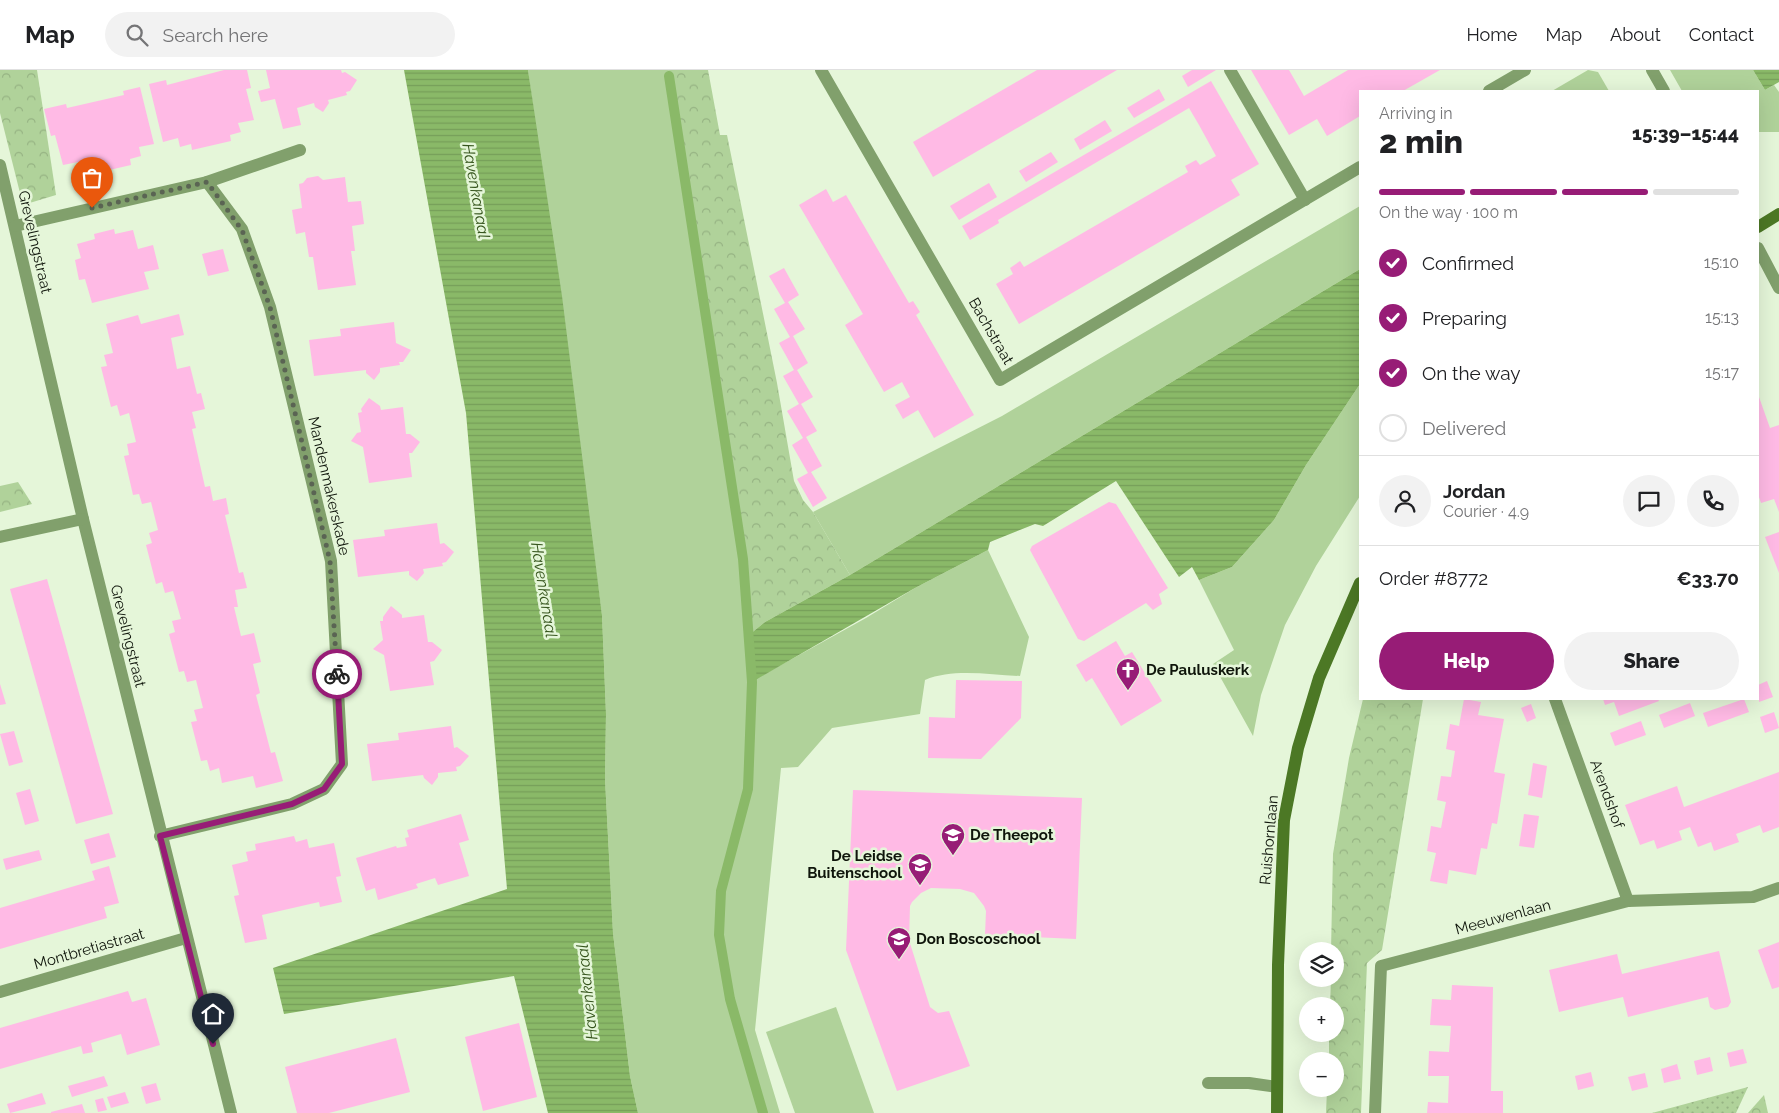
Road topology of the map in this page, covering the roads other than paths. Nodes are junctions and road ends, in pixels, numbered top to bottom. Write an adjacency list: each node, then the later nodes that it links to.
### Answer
1 (821, 70): 11 (street, Bachstraat)
2 (1230, 70): 11 (street)
3 (1525, 70): 5 (street)
4 (1652, 70): 6 (street)
5 (1491, 90)
6 (1663, 90)
7 (300, 150): 10 (street)
8 (0, 165): 13 (street, Grevelingstraat)
9 (1359, 168): 11 (street, Bachstraat)
10 (207, 182): 13 (street); 21 (street, Mandenmakerskade)
11 (1305, 200)
12 (1779, 214): 14 (main road)
13 (15, 226): 17 (street, Grevelingstraat)
14 (1759, 226)
15 (1759, 250): 16 (street)
16 (1779, 288)
17 (83, 519): 18 (street); 21 (street, Grevelingstraat)
18 (0, 537)
19 (1359, 585): 27 (main road, Ruishornlaan)
20 (1555, 700): 23 (street, Arendshof)
21 (160, 836): 24 (street, Grevelingstraat)
22 (1779, 888): 23 (street, Meeuwenlaan)
23 (1628, 900): 30 (street, Meeuwenlaan)
24 (186, 938): 25 (street, Montbretiastraat); 28 (street, Grevelingstraat)
25 (0, 992)
26 (1208, 1083): 27 (street)
27 (1278, 1087): 29 (main road, Ruishornlaan)
28 (231, 1113)
29 (1277, 1113)
30 (1375, 1113)

